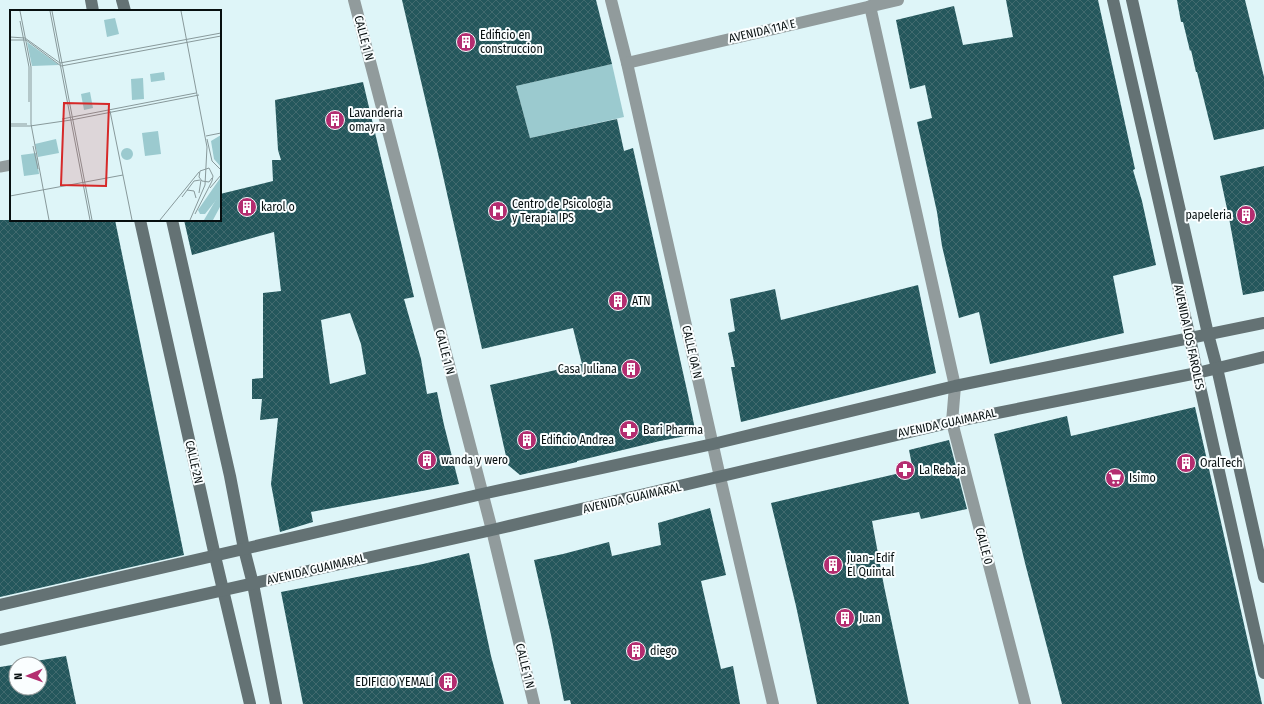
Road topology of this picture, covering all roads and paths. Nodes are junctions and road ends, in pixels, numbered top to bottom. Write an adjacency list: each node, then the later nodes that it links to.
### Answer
1 (91, 0): 9 (street)
2 (122, 0): 10 (street)
3 (354, 0): 26 (street, CALLE 1 N)
4 (611, 0): 11 (street, CALLE 0A N)
5 (898, 0): 8 (street, AVENIDA 11A E)
6 (1113, 0): 18 (street, AVENIDA LOS FAROLES)
7 (1132, 0): 17 (street, AVENIDA LOS FAROLES)
8 (870, 6): 11 (street, AVENIDA 11A E); 22 (street, CALLE 0)
9 (93, 10)
10 (125, 10)
11 (627, 63): 24 (street, CALLE 0A N)
12 (10, 165): 13 (lane)
13 (0, 167)
14 (140, 221): 29 (street, CALLE 2N)
15 (172, 221): 28 (street)
16 (1264, 323): 17 (street)
17 (1208, 334): 18 (street); 20 (street, AVENIDA LOS FAROLES)
18 (1190, 338): 21 (street, AVENIDA LOS FAROLES); 22 (street)
19 (1264, 358): 20 (street, AVENIDA GUAIMARAL)
20 (1217, 368): 21 (street, AVENIDA GUAIMARAL); 30 (street, AVENIDA LOS FAROLES)
21 (1197, 373): 23 (street, AVENIDA GUAIMARAL); 35 (street, AVENIDA LOS FAROLES)
22 (955, 386): 23 (street, CALLE 0); 24 (street)
23 (952, 422): 25 (street, AVENIDA GUAIMARAL); 40 (street, CALLE 0)
24 (713, 444): 25 (street, CALLE 0A N); 26 (street)
25 (720, 477): 27 (street, AVENIDA GUAIMARAL); 39 (street, CALLE 0A N)
26 (482, 494): 27 (street, CALLE 1 N); 28 (street)
27 (492, 530): 31 (street, AVENIDA GUAIMARAL); 38 (street, CALLE 1 N)
28 (244, 549): 29 (street); 31 (street)
29 (215, 556): 32 (street, CALLE 2N); 33 (street)
30 (1264, 577)
31 (252, 584): 32 (street, AVENIDA GUAIMARAL); 37 (street)
32 (224, 590): 34 (street, AVENIDA GUAIMARAL); 36 (street, CALLE 2N)
33 (0, 605)
34 (0, 640)
35 (1264, 673)
36 (250, 704)
37 (276, 704)
38 (534, 704)
39 (773, 704)
40 (1026, 704)

